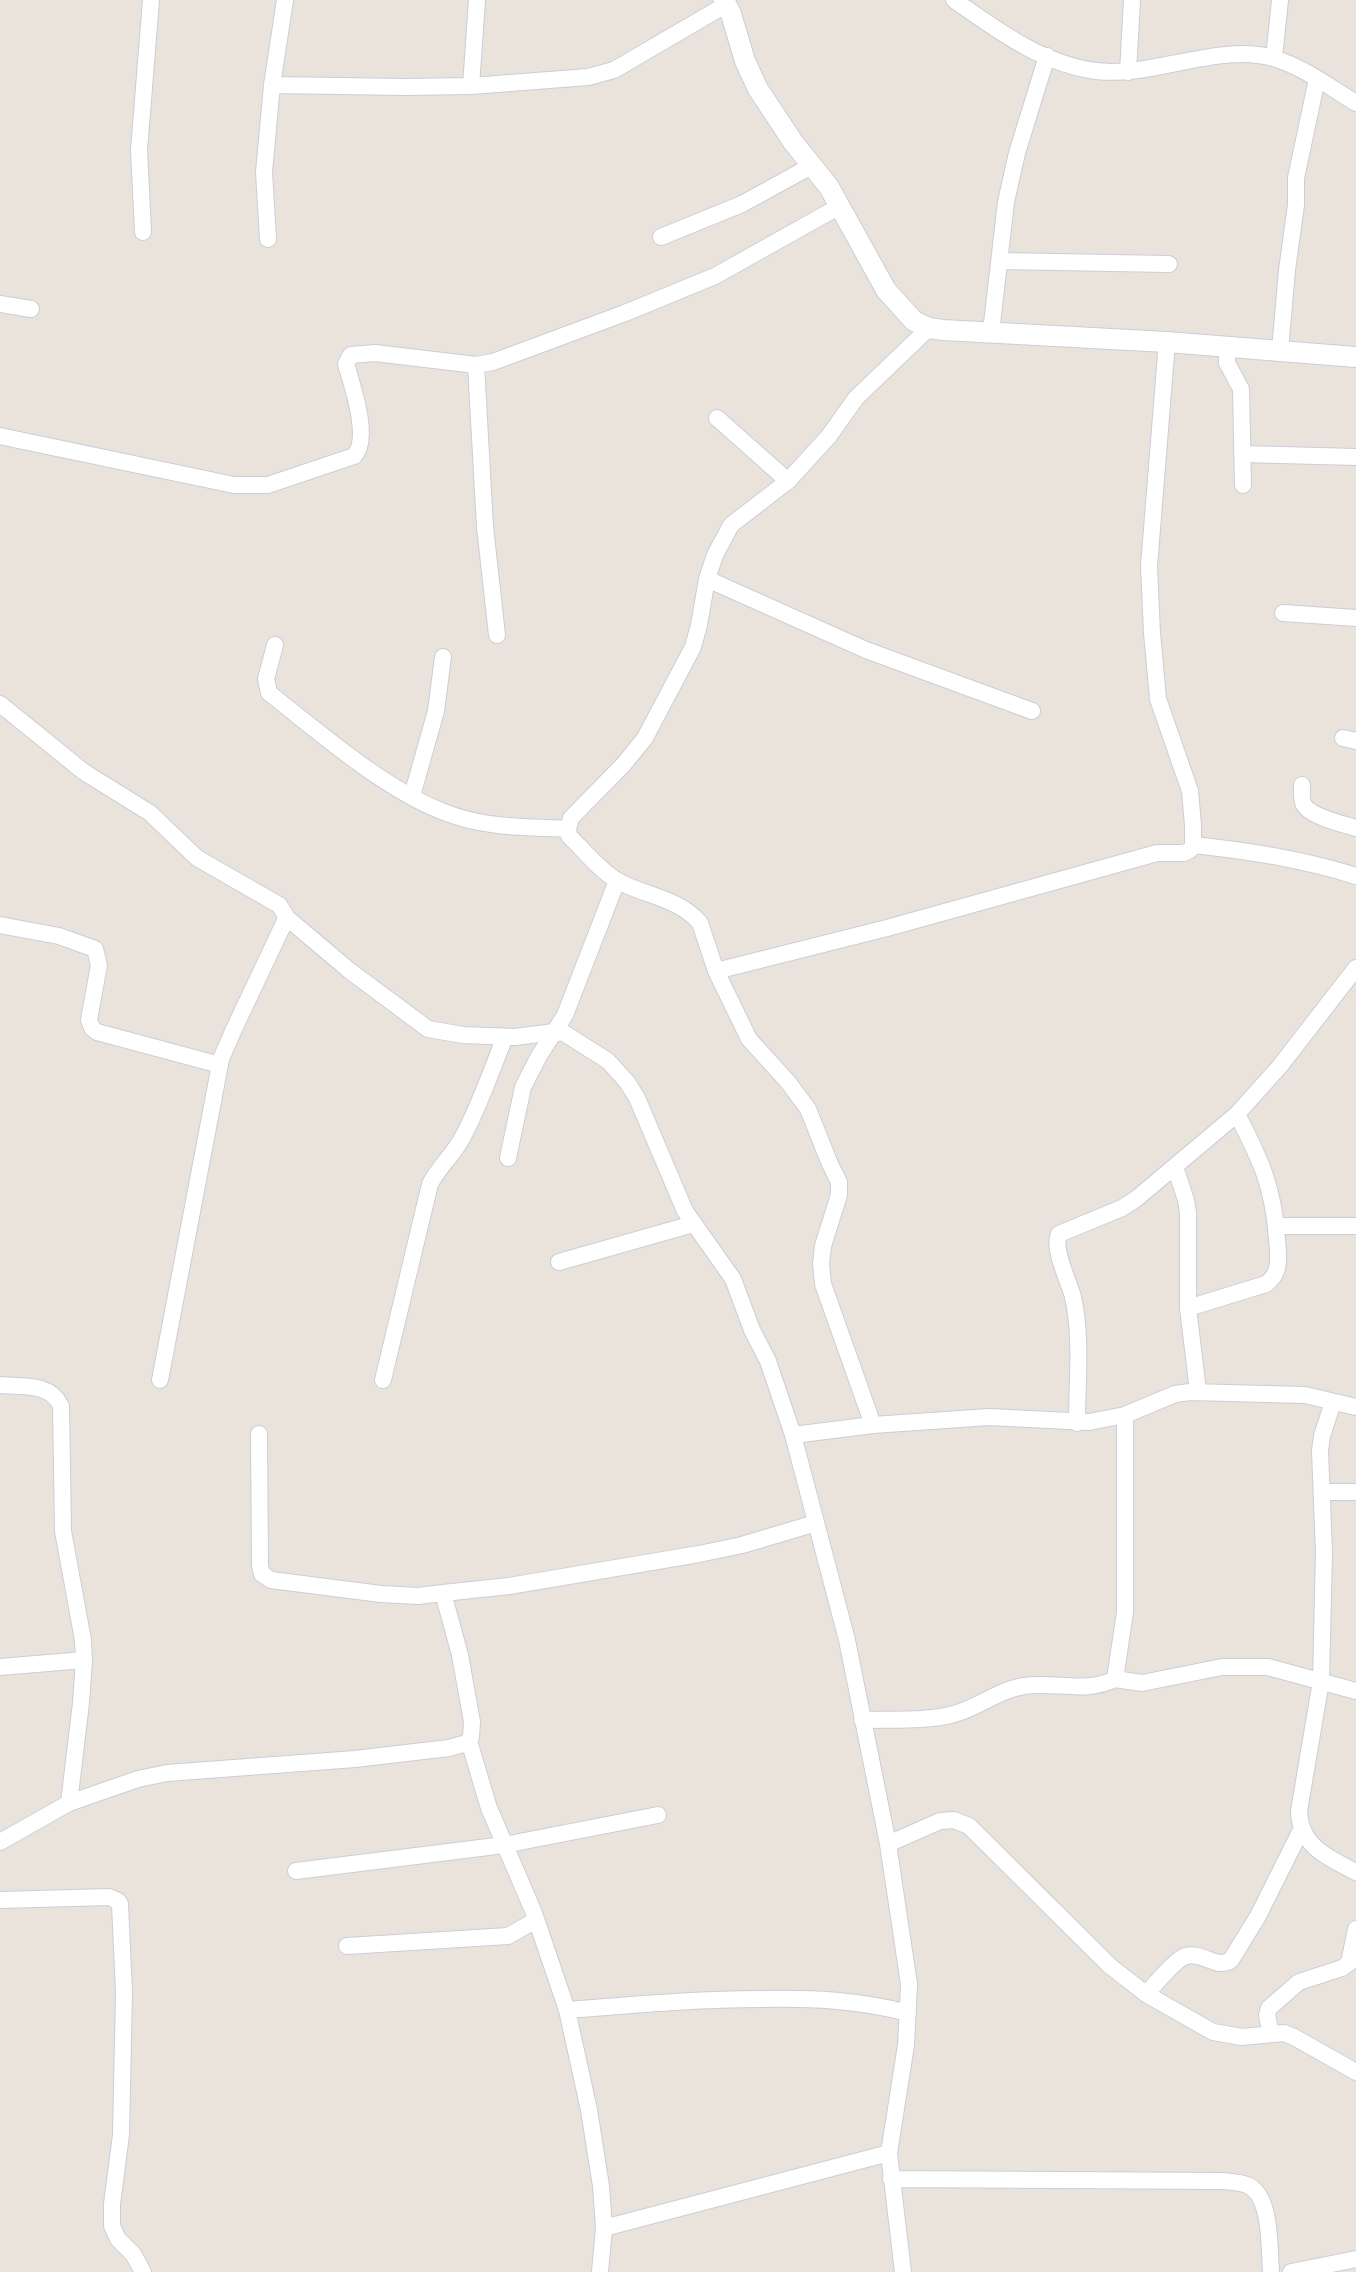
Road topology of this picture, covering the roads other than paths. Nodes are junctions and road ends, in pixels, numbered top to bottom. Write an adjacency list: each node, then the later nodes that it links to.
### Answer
1 (151, 0): 17 (street)
2 (285, 0): 12 (street)
3 (476, 0): 13 (street)
4 (954, 0): 8 (street)
5 (1132, 0): 10 (street)
6 (1280, 0): 9 (street)
7 (725, 2): 13 (street); 15 (street)
8 (1047, 56): 10 (street); 20 (street)
9 (1274, 58): 10 (street); 11 (street)
10 (1128, 72)
11 (1317, 79): 14 (street); 28 (street)
12 (272, 85): 13 (street); 19 (street)
13 (471, 86)
14 (1356, 103)
15 (813, 165): 16 (street); 18 (street)
16 (840, 206): 24 (street); 30 (street)
17 (143, 232)
18 (661, 236)
19 (268, 239)
20 (1000, 261): 21 (street); 25 (street)
21 (1169, 264)
22 (0, 304): 23 (street)
23 (31, 309)
24 (929, 328): 25 (street); 35 (street)
25 (991, 332): 26 (street)
26 (1168, 342): 27 (street); 49 (street)
27 (1226, 347): 28 (street); 33 (street)
28 (1280, 351): 29 (street)
29 (1356, 356)
30 (476, 365): 32 (street); 40 (street)
31 (717, 418): 35 (street)
32 (0, 436)
33 (1242, 454): 34 (street); 36 (street)
34 (1356, 457)
35 (788, 481): 37 (street)
36 (1243, 485)
37 (707, 579): 44 (street); 48 (street)
38 (1283, 613): 39 (street)
39 (1356, 618)
40 (497, 636)
41 (275, 645): 46 (street)
42 (443, 657): 46 (street)
43 (0, 704): 52 (street)
44 (1032, 711)
45 (1302, 785): 47 (street)
46 (412, 796): 48 (street)
47 (1356, 828)
48 (568, 829): 51 (street)
49 (1193, 845): 50 (street); 55 (street)
50 (1356, 876)
51 (616, 881): 55 (street); 56 (street)
52 (286, 917): 57 (street); 58 (street)
53 (0, 925): 58 (street)
54 (1356, 968): 59 (street)
55 (716, 972): 75 (street)
56 (554, 1032): 57 (street); 60 (street); 62 (street)
57 (505, 1037): 68 (street)
58 (220, 1064): 67 (street)
59 (1237, 1114): 61 (street); 63 (street)
60 (508, 1158)
61 (1175, 1167): 66 (street); 74 (street)
62 (693, 1224): 65 (street); 77 (street)
63 (1276, 1226): 64 (street); 66 (street)
64 (1356, 1226)
65 (559, 1262)
66 (1188, 1308): 70 (street)
67 (160, 1380)
68 (383, 1380)
69 (0, 1385): 82 (street)
70 (1198, 1391): 71 (street); 73 (street)
71 (1334, 1402): 72 (street); 78 (street)
72 (1356, 1407)
73 (1125, 1415): 74 (street); 84 (street)
74 (1077, 1423): 75 (street)
75 (873, 1425): 77 (street)
76 (259, 1434): 81 (street)
77 (793, 1435): 80 (street)
78 (1322, 1492): 79 (street); 85 (street)
79 (1356, 1492)
80 (816, 1524): 81 (street); 87 (street)
81 (443, 1594): 88 (street)
82 (84, 1660): 83 (street); 89 (street)
83 (0, 1667)
84 (1115, 1680): 85 (street); 87 (street)
85 (1321, 1681): 86 (street); 91 (street)
86 (1356, 1691)
87 (862, 1720): 93 (street)
88 (469, 1741): 89 (street); 94 (street)
89 (69, 1803): 92 (street)
90 (658, 1815): 94 (street)
91 (1301, 1830): 96 (street); 101 (street)
92 (0, 1842)
93 (888, 1844): 101 (street); 103 (street)
94 (504, 1845): 95 (street); 98 (street)
95 (296, 1871)
96 (1356, 1872)
97 (0, 1900): 110 (street)
98 (536, 1920): 100 (street); 102 (street)
99 (1356, 1929): 104 (street)
100 (347, 1946)
101 (1146, 1994): 104 (street)
102 (567, 2010): 103 (street); 108 (street)
103 (908, 2013): 106 (street)
104 (1271, 2034): 105 (street)
105 (1356, 2072)
106 (889, 2153): 107 (street); 108 (street)
107 (891, 2178): 112 (street); 113 (street)
108 (604, 2228): 111 (street)
109 (1356, 2259): 114 (street)
110 (143, 2272)
111 (600, 2272)
112 (903, 2272)
113 (1271, 2272)
114 (1291, 2272)

